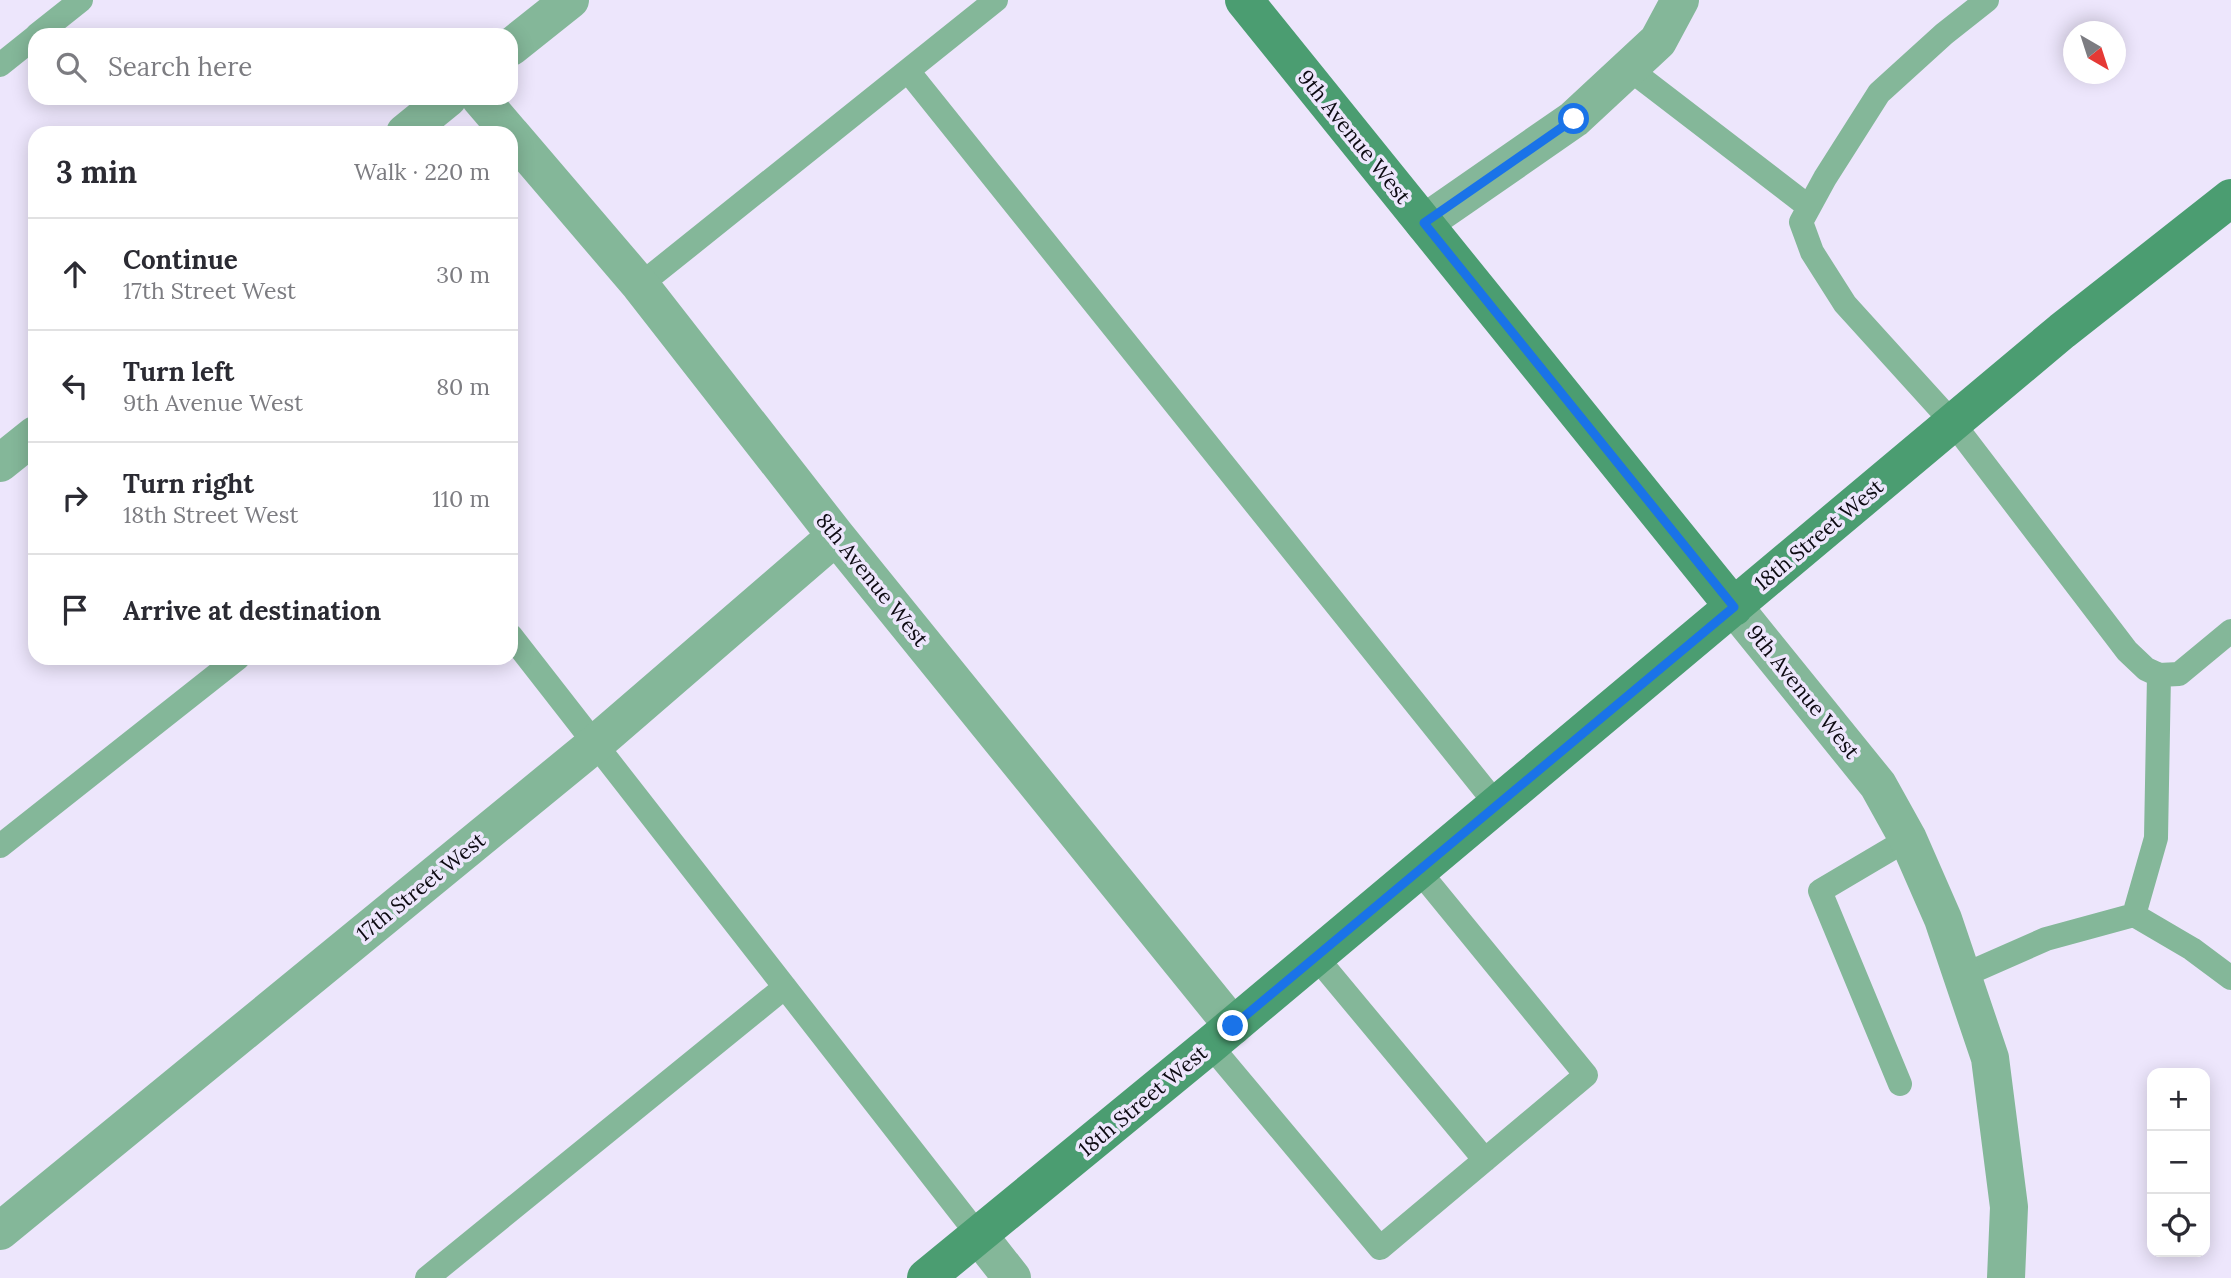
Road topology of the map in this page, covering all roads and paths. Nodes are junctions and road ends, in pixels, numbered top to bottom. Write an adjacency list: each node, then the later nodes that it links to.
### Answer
1 (81, 0): 7 (lane)
2 (570, 0): 8 (street)
3 (996, 0): 12 (lane)
4 (1244, 0): 20 (street, 9th Avenue West)
5 (1680, 0): 11 (street)
6 (1987, 0): 19 (lane)
7 (46, 28)
8 (518, 41)
9 (28, 42): 10 (lane)
10 (0, 65)
11 (1628, 68): 19 (lane); 20 (street)
12 (908, 71): 21 (lane); 32 (lane)
13 (439, 105): 15 (street)
14 (486, 105): 16 (street, 8th Avenue West)
15 (414, 126)
16 (504, 126)
17 (518, 142): 21 (street, 8th Avenue West)
18 (2231, 198): 22 (street, 18th Street West)
19 (1809, 207): 22 (lane)
20 (1424, 223): 26 (street, 9th Avenue West)
21 (640, 285): 25 (street, 8th Avenue West)
22 (1953, 423): 26 (street, 18th Street West); 30 (lane)
23 (28, 441): 24 (street)
24 (0, 463)
25 (836, 536): 31 (street, 17th Street West); 41 (street, 8th Avenue West)
26 (1734, 607): 32 (street, 18th Street West); 33 (street, 9th Avenue West)
27 (2231, 631): 30 (lane)
28 (518, 645): 31 (lane)
29 (229, 665): 34 (lane)
30 (2159, 676): 36 (lane)
31 (595, 744): 40 (lane); 44 (street, 17th Street West)
32 (1497, 805): 35 (street, 18th Street West)
33 (1908, 839): 38 (street, 9th Avenue West); 42 (lane)
34 (0, 846)
35 (1419, 871): 37 (street, 18th Street West); 43 (lane)
36 (2134, 915): 38 (lane); 39 (lane)
37 (1316, 957): 41 (street, 18th Street West); 43 (lane)
38 (1962, 976): 49 (street, 9th Avenue West)
39 (2231, 978)
40 (785, 987): 45 (lane); 46 (lane)
41 (1222, 1035): 43 (lane); 45 (street, 18th Street West)
42 (1900, 1084)
43 (1485, 1160)
44 (0, 1230)
45 (979, 1236): 47 (street, 18th Street West); 48 (street)
46 (427, 1278)
47 (926, 1278)
48 (1012, 1278)
49 (2006, 1278)

